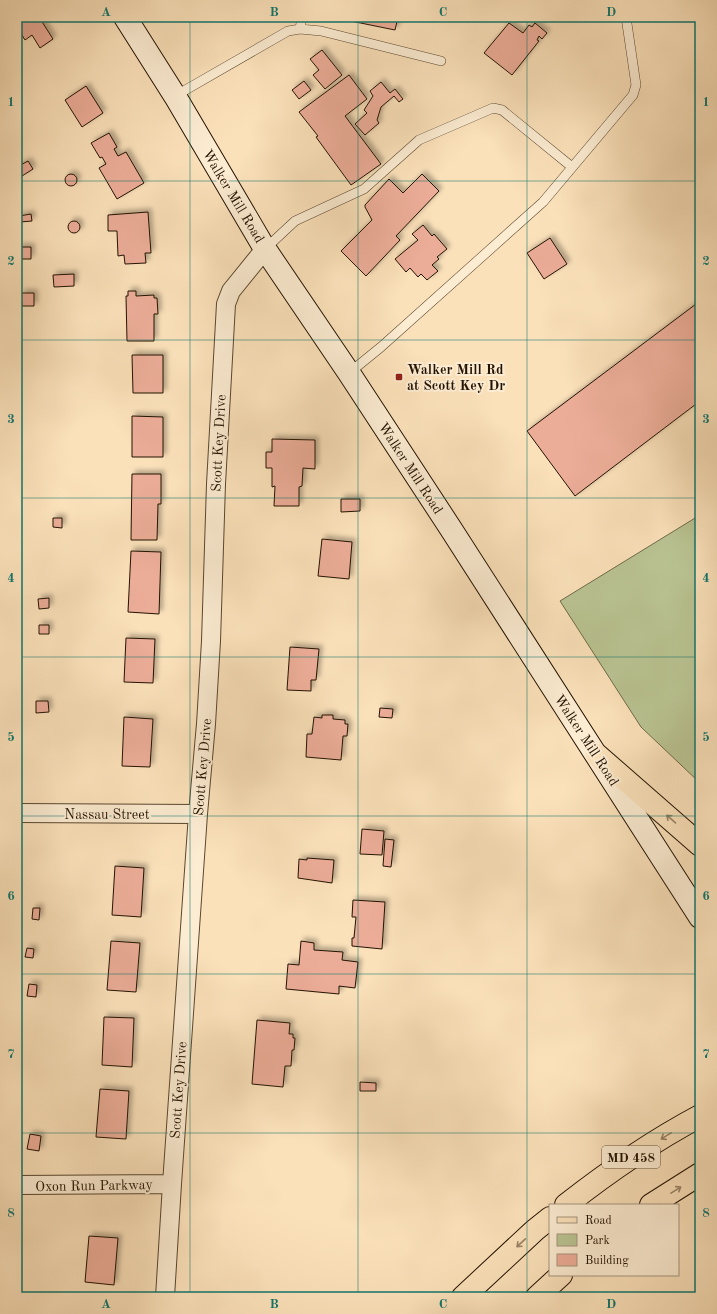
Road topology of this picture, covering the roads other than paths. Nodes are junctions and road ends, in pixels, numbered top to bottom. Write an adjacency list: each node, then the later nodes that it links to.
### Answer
1 (125, 17): 6 (street, Walker Mill Road)
2 (302, 17): 4 (lane)
3 (626, 17): 7 (lane)
4 (300, 29): 5 (lane); 6 (lane)
5 (441, 61)
6 (175, 96): 8 (street, Walker Mill Road)
7 (572, 167): 8 (lane); 9 (lane)
8 (265, 249): 9 (street, Walker Mill Road); 12 (street, Scott Key Drive)
9 (349, 373): 10 (street, Walker Mill Road)
10 (597, 755): 13 (main road, one-way to 10); 14 (street, Walker Mill Road)
11 (17, 814): 12 (street, Nassau Street)
12 (198, 814): 17 (street, Scott Key Drive)
13 (700, 845)
14 (700, 917)
15 (700, 1116): 19 (main road, MD 458, one-way to 19)
16 (700, 1174): 20 (main road, one-way to 16)
17 (172, 1184): 18 (street, Oxon Run Parkway); 23 (street, Scott Key Drive)
18 (17, 1185)
19 (567, 1204)
20 (653, 1204)
21 (549, 1219): 24 (main road, one-way to 24)
22 (560, 1276): 25 (main road)
23 (165, 1297)
24 (463, 1297)
25 (537, 1297)

